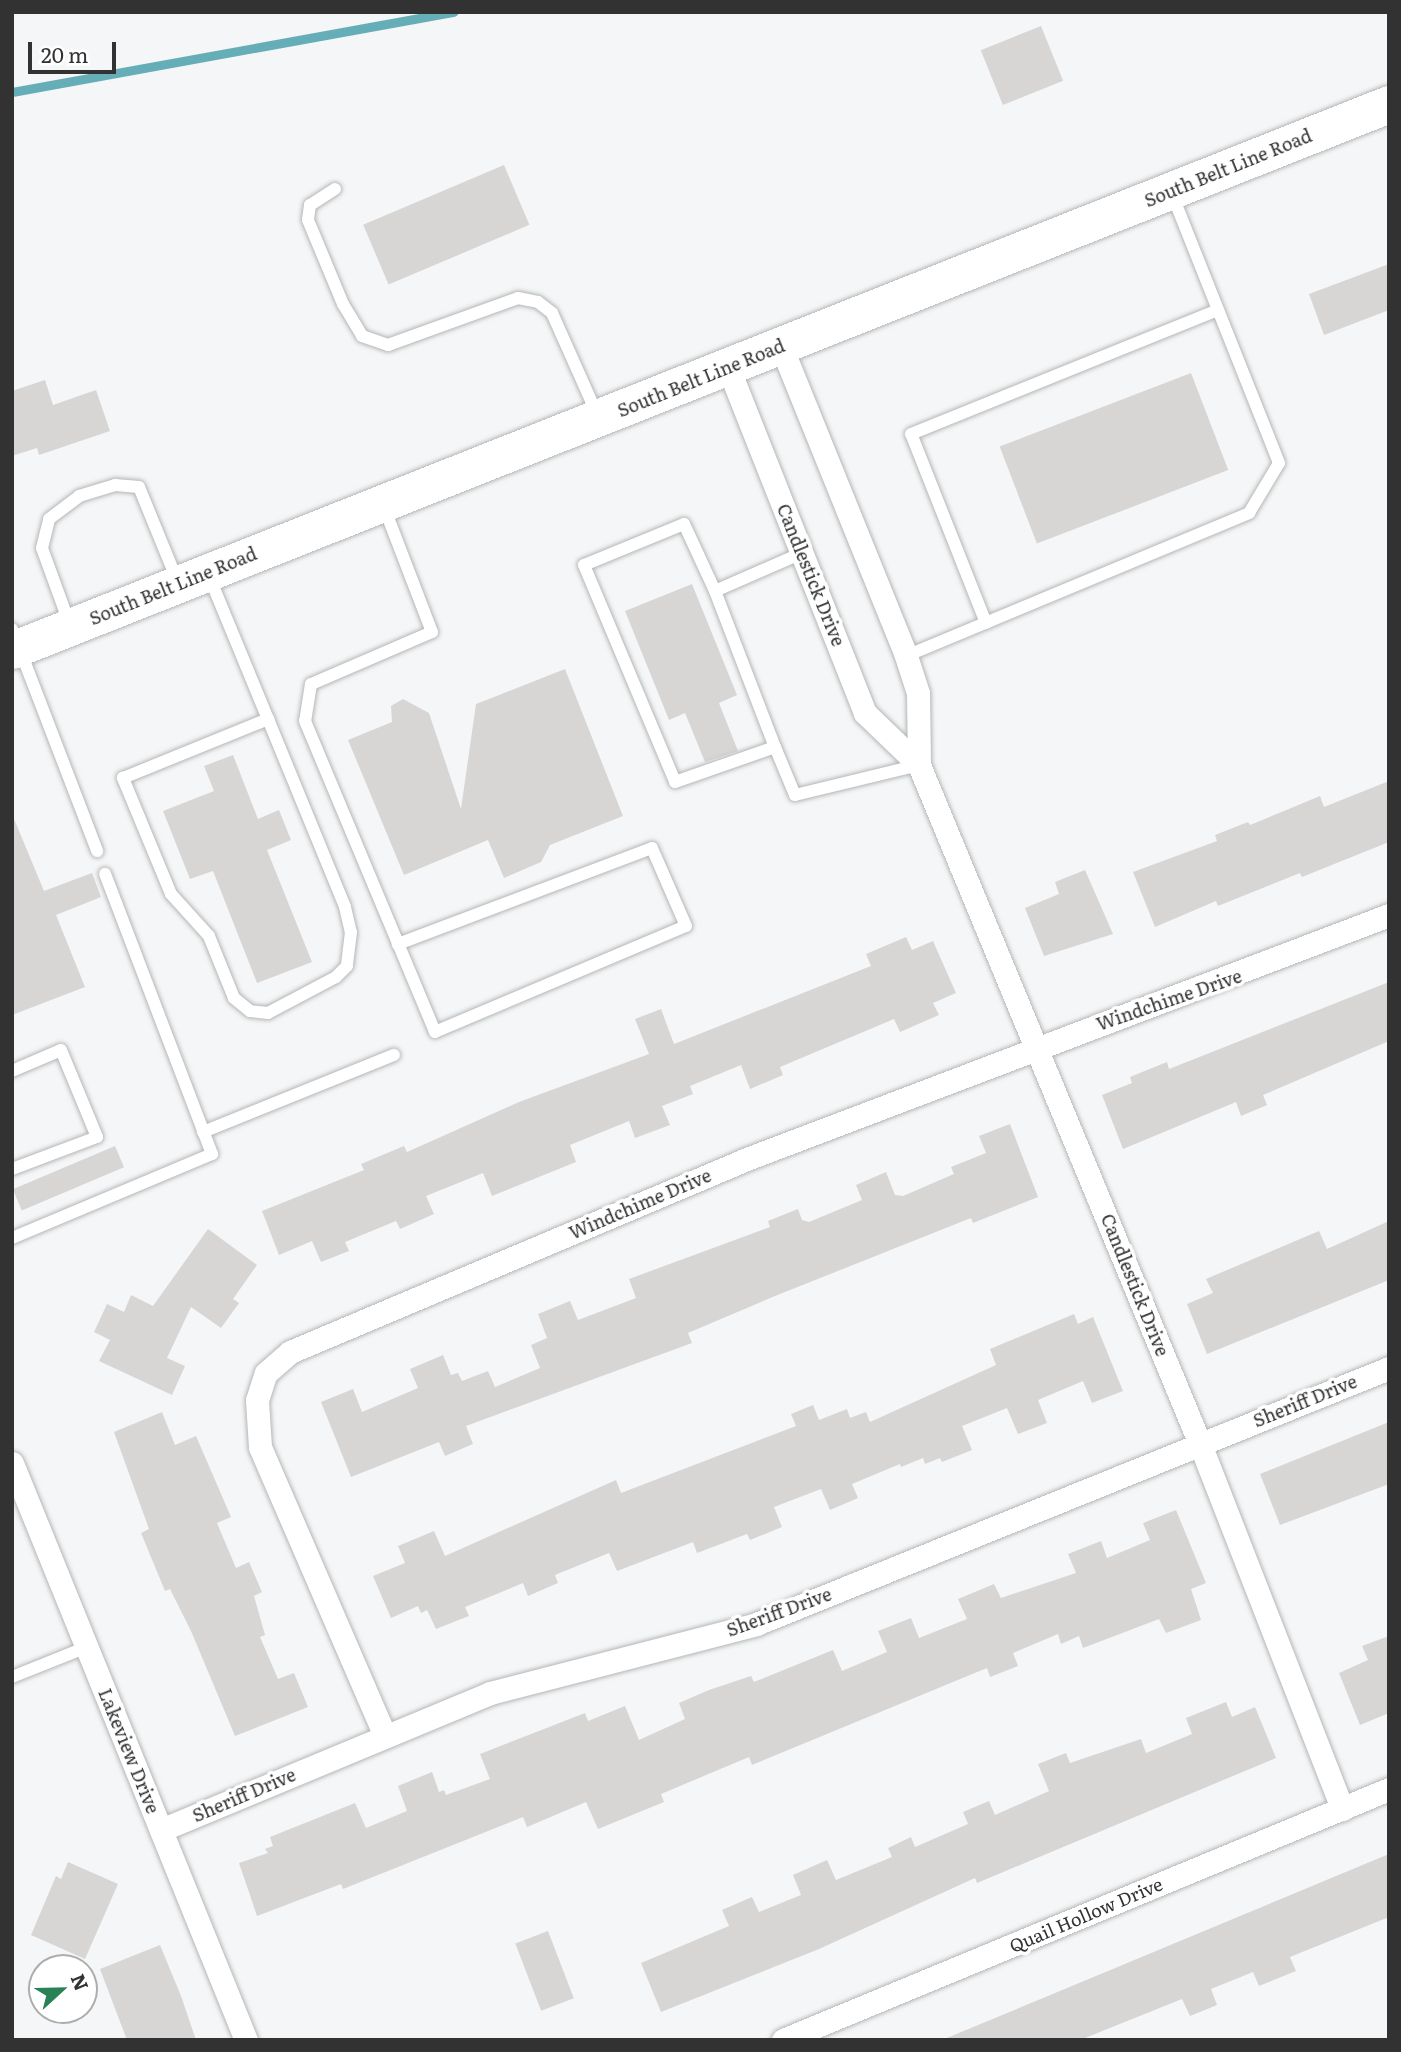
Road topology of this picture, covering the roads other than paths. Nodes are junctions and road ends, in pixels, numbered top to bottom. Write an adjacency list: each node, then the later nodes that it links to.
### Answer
1 (1389, 104): 3 (main road, South Belt Line Road)
2 (335, 189): 7 (lane)
3 (1171, 191): 4 (lane); 5 (main road, South Belt Line Road)
4 (1218, 310): 12 (lane); 12 (lane)
5 (782, 346): 6 (main road, South Belt Line Road); 15 (street, Candlestick Drive)
6 (728, 367): 7 (main road, South Belt Line Road); 9 (street, Candlestick Drive)
7 (599, 418): 8 (main road, South Belt Line Road)
8 (382, 503): 10 (main road, South Belt Line Road); 22 (lane)
9 (803, 553): 11 (lane); 18 (street, Candlestick Drive)
10 (193, 578): 13 (main road, South Belt Line Road); 13 (lane); 16 (lane)
11 (715, 591): 17 (lane); 17 (lane)
12 (986, 623): 15 (lane)
13 (70, 627): 14 (main road, South Belt Line Road)
14 (15, 642): 19 (lane)
15 (906, 656): 18 (street, Candlestick Drive)
16 (268, 719): 16 (lane)
17 (775, 747): 18 (lane)
18 (919, 765): 23 (street, Candlestick Drive)
19 (97, 851)
20 (105, 874): 26 (lane)
21 (1389, 915): 23 (street, Windchime Drive)
22 (398, 944): 22 (lane)
23 (1037, 1045): 30 (street, Candlestick Drive); 34 (street, Windchime Drive)
24 (394, 1055): 26 (lane)
25 (12, 1071): 27 (lane)
26 (203, 1132): 28 (lane)
27 (12, 1169)
28 (12, 1238)
29 (1389, 1367): 30 (street, Sheriff Drive)
30 (1199, 1444): 34 (street, Sheriff Drive); 36 (street, Candlestick Drive)
31 (12, 1462): 32 (street, Lakeview Drive)
32 (87, 1647): 33 (lane); 37 (street, Lakeview Drive)
33 (12, 1677)
34 (385, 1736): 37 (street, Sheriff Drive)
35 (1389, 1789): 36 (street, Quail Hollow Drive)
36 (1342, 1808): 39 (street, Quail Hollow Drive)
37 (161, 1830): 38 (street, Lakeview Drive)
38 (246, 2040)
39 (783, 2040)

